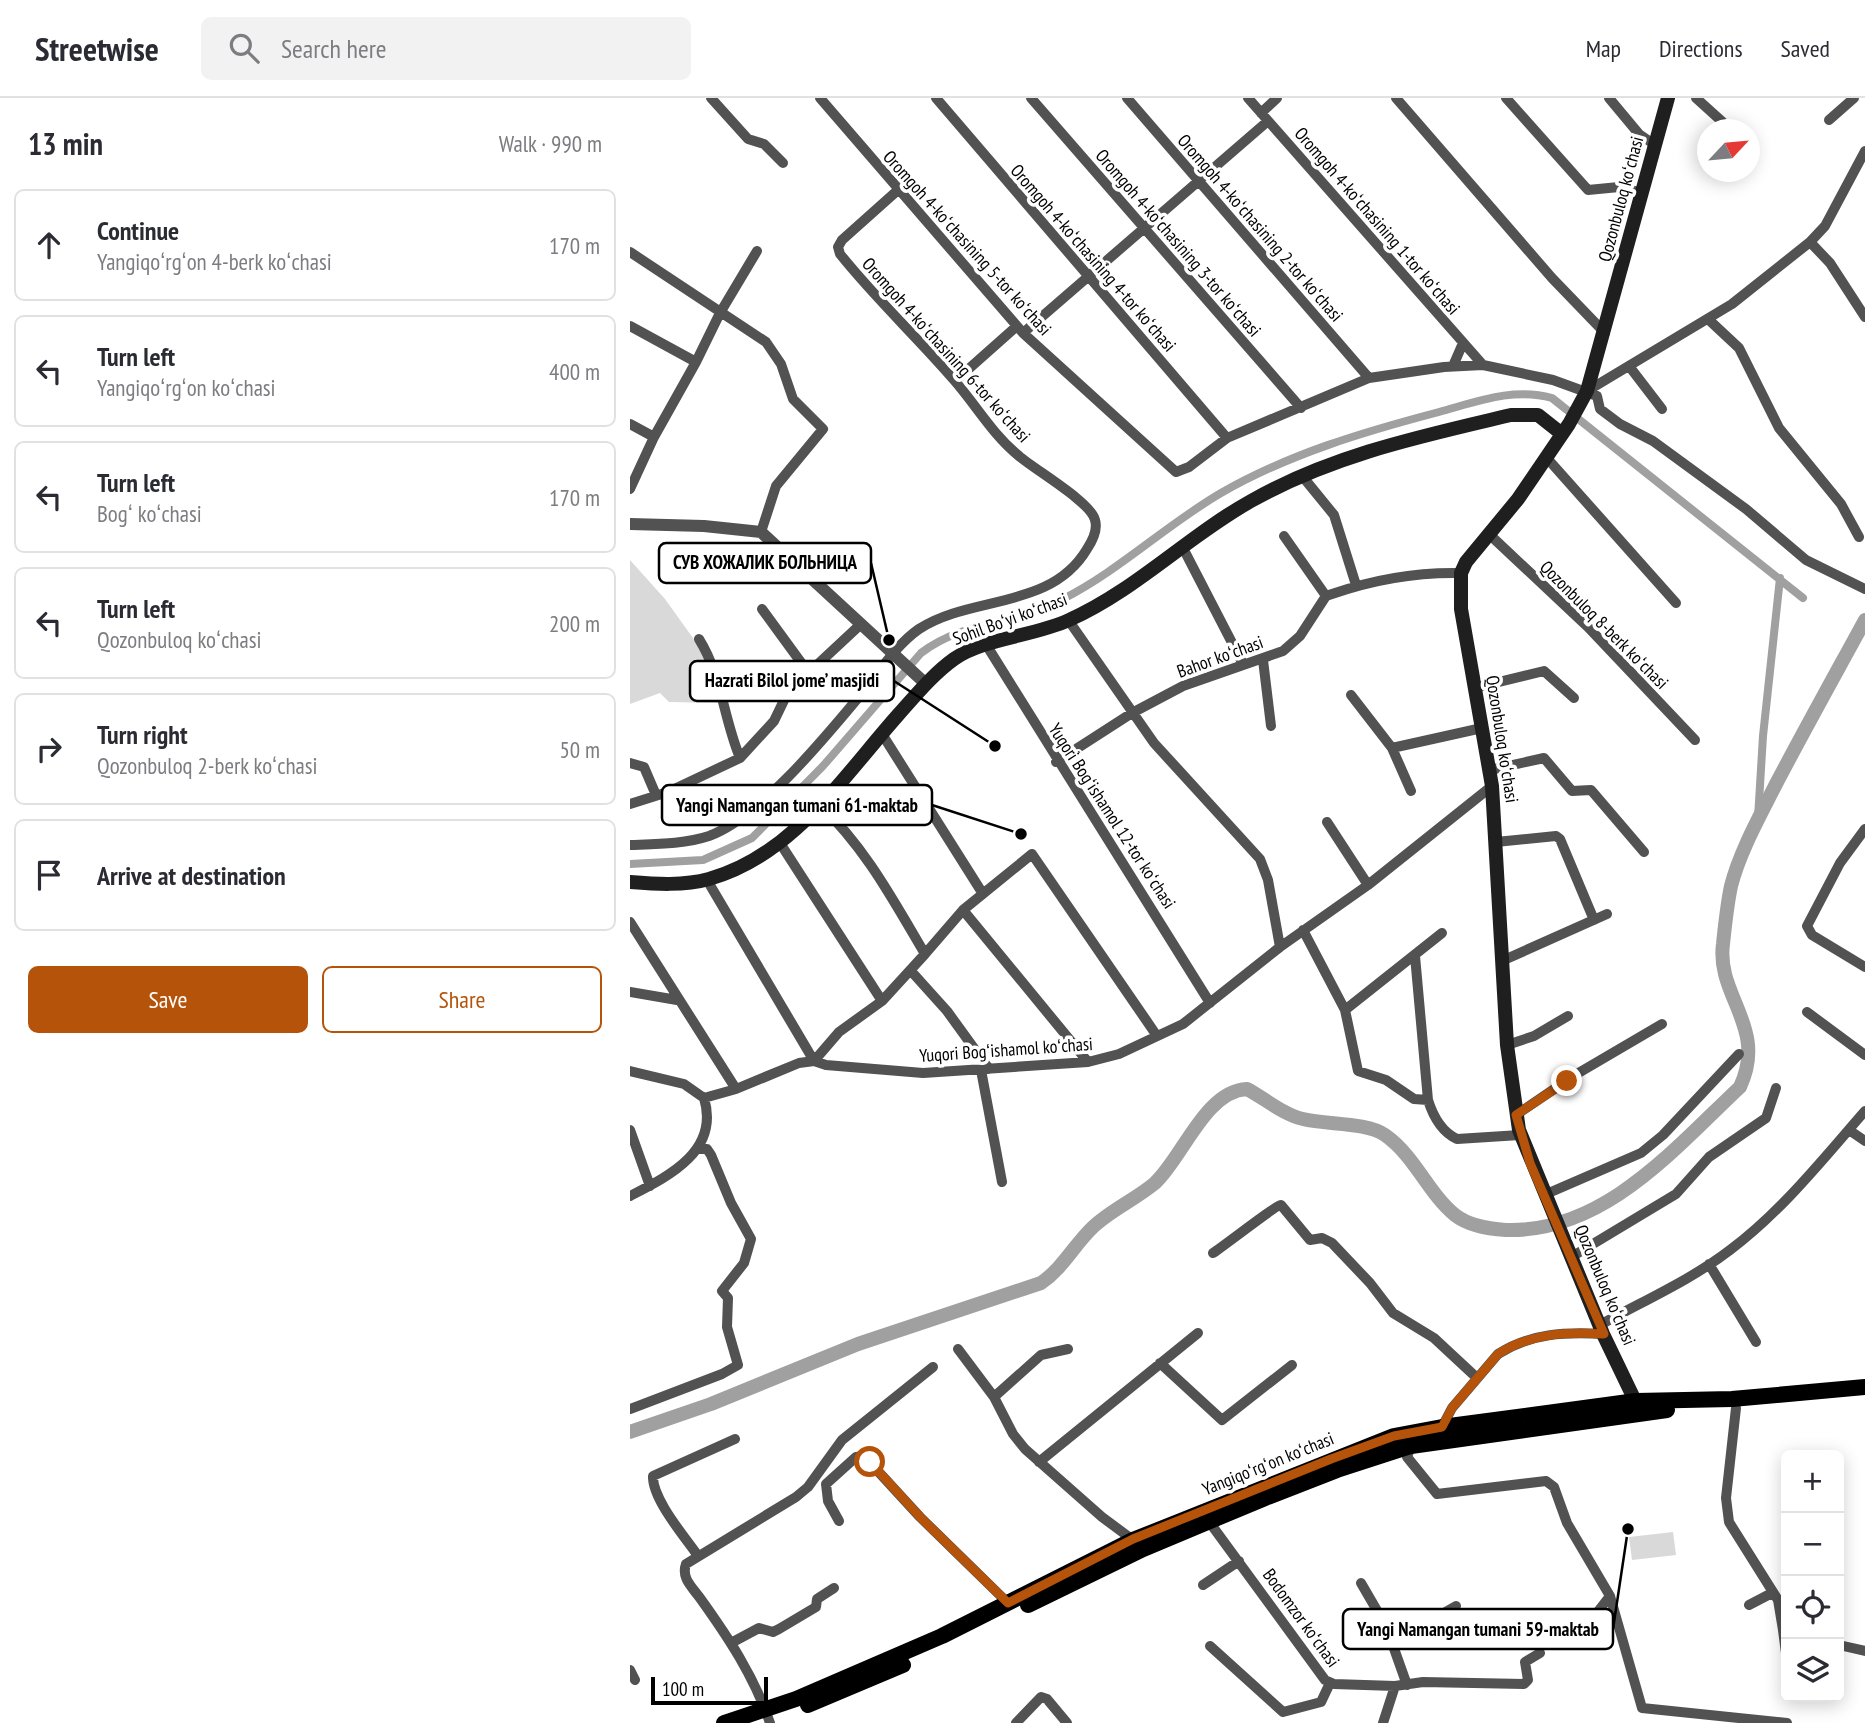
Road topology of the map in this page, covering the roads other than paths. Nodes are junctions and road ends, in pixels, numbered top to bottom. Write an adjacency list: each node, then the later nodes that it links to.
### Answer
1 (711, 98): 19 (street)
2 (820, 98): 21 (street, Oromgoh 4-koʻchasining 5-tor koʻchasi)
3 (936, 98): 27 (street, Oromgoh 4-koʻchasining 4-tor koʻchasi)
4 (1031, 98): 23 (street, Oromgoh 4-koʻchasining 3-tor koʻchasi)
5 (1127, 98): 20 (street, Oromgoh 4-koʻchasining 2-tor koʻchasi)
6 (1248, 98): 14 (street, Oromgoh 4-koʻchasining 1-tor koʻchasi)
7 (1278, 98): 14 (street)
8 (1396, 98): 33 (street)
9 (1506, 98): 22 (street)
10 (1609, 98): 17 (street)
11 (1668, 98): 17 (main road, Qozonbuloq koʻchasi)
12 (1696, 98): 15 (street)
13 (1854, 98): 16 (street)
14 (1265, 117): 20 (street); 34 (street, Oromgoh 4-koʻchasining 1-tor koʻchasi)
15 (1719, 119)
16 (1829, 120)
17 (1655, 145): 22 (main road, Qozonbuloq koʻchasi)
18 (1865, 151): 24 (street)
19 (783, 163)
20 (1199, 183): 23 (street); 39 (street, Oromgoh 4-koʻchasining 2-tor koʻchasi)
21 (898, 190): 32 (street, Oromgoh 4-koʻchasining 5-tor koʻchasi); 40 (street, Oromgoh 4-koʻchasining 6-tor koʻchasi)
22 (1643, 193): 33 (main road, Qozonbuloq koʻchasi)
23 (1145, 230): 27 (street); 42 (street, Oromgoh 4-koʻchasining 3-tor koʻchasi)
24 (1810, 242): 29 (street); 30 (street)
25 (757, 251): 28 (street)
26 (630, 253): 28 (street)
27 (1088, 278): 32 (street); 47 (street, Oromgoh 4-koʻchasining 4-tor koʻchasi)
28 (720, 313): 35 (street); 52 (street)
29 (1865, 317)
30 (1708, 319): 38 (street); 55 (street)
31 (630, 326): 35 (street)
32 (1020, 330): 40 (street); 47 (street, Oromgoh 4-koʻchasining 5-tor koʻchasi)
33 (1605, 334): 41 (main road, Qozonbuloq koʻchasi)
34 (1463, 343): 36 (street, Oromgoh 4-koʻchasining 1-tor koʻchasi); 37 (street)
35 (696, 362): 46 (street)
36 (1483, 365): 37 (street); 41 (street)
37 (1454, 366): 39 (street)
38 (1629, 366): 41 (street); 43 (street)
39 (1369, 378): 42 (street)
40 (955, 381): 67 (street, Oromgoh 4-koʻchasining 6-tor koʻchasi)
41 (1585, 396): 45 (main road, Qozonbuloq koʻchasi); 59 (street)
42 (1301, 408): 47 (street)
43 (1662, 409)
44 (630, 424): 46 (street)
45 (1566, 429): 48 (main road, Qozonbuloq koʻchasi); 49 (main road, Sohil Boʻyi koʻchasi)
46 (654, 437): 50 (street)
47 (1227, 438)
48 (1546, 457): 53 (main road, Qozonbuloq koʻchasi); 61 (street)
49 (1303, 477): 56 (main road, Sohil Boʻyi koʻchasi); 58 (street)
50 (630, 489)
51 (630, 524): 52 (street)
52 (761, 532): 64 (street)
53 (1490, 534): 57 (main road, Qozonbuloq koʻchasi); 79 (street, Qozonbuloq 8-berk koʻchasi)
54 (1284, 536): 60 (street)
55 (1859, 537)
56 (1183, 548): 63 (main road, Sohil Boʻyi koʻchasi); 69 (street)
57 (1461, 573): 58 (street); 72 (main road, Qozonbuloq koʻchasi)
58 (1356, 585): 60 (street)
59 (1865, 589)
60 (1326, 596): 68 (street, Bahor koʻchasi)
61 (1676, 603)
62 (762, 609): 70 (street)
63 (1069, 621): 66 (main road, Sohil Boʻyi koʻchasi); 75 (street)
64 (862, 624): 67 (street); 70 (street)
65 (699, 639): 81 (street)
66 (987, 646): 71 (main road, Sohil Boʻyi koʻchasi); 82 (street, Yuqori Bogʻishamol 12-tor koʻchasi)
67 (897, 655): 71 (street); 94 (street, Oromgoh 4-koʻchasining 6-tor koʻchasi)
68 (1263, 660): 69 (street, Bahor koʻchasi); 76 (street)
69 (1243, 664): 75 (street, Bahor koʻchasi)
70 (808, 672): 81 (street)
71 (923, 681): 78 (main road, Sohil Boʻyi koʻchasi)
72 (1474, 688): 74 (street); 77 (main road, Qozonbuloq koʻchasi)
73 (1351, 695): 80 (street)
74 (1574, 698)
75 (1132, 713): 82 (street, Bahor koʻchasi); 106 (street)
76 (1271, 726)
77 (1482, 728): 80 (street); 84 (main road, Qozonbuloq koʻchasi)
78 (881, 734): 89 (main road, Sohil Boʻyi koʻchasi); 99 (street)
79 (1695, 740)
80 (1392, 748): 86 (street)
81 (740, 758): 87 (street)
82 (1056, 762): 115 (street, Yuqori Bogʻishamol 12-tor koʻchasi)
83 (630, 763): 87 (street)
84 (1490, 771): 85 (main road, Qozonbuloq koʻchasi); 95 (street)
85 (1492, 786): 92 (main road, Qozonbuloq koʻchasi); 98 (street, Yuqori Bogʻishamol koʻchasi)
86 (1411, 791)
87 (656, 795): 88 (street)
88 (630, 804)
89 (819, 804): 93 (main road, Sohil Boʻyi koʻchasi); 107 (street)
90 (1327, 821): 98 (street)
91 (1865, 829): 110 (street)
92 (1496, 842): 102 (street); 109 (main road, Qozonbuloq koʻchasi)
93 (780, 843): 96 (main road, Sohil Boʻyi koʻchasi); 114 (street)
94 (630, 845)
95 (1644, 852)
96 (707, 880): 97 (main road, Sohil Boʻyi koʻchasi); 124 (street)
97 (630, 882)
98 (1368, 885): 104 (street, Yuqori Bogʻishamol koʻchasi)
99 (983, 894): 100 (street); 120 (street)
100 (963, 911): 107 (street); 125 (street)
101 (1607, 914): 102 (street)
102 (1594, 920): 109 (street)
103 (630, 922): 113 (street)
104 (1303, 930): 106 (street, Yuqori Bogʻishamol koʻchasi); 116 (street)
105 (1442, 933): 108 (street)
106 (1279, 947): 115 (street, Yuqori Bogʻishamol koʻchasi)
107 (925, 954): 111 (street)
108 (1415, 957): 116 (street); 131 (street)
109 (1504, 960): 121 (main road, Qozonbuloq koʻchasi)
110 (1865, 967)
111 (911, 971): 114 (street); 126 (street)
112 (630, 992): 113 (street)
113 (677, 1000): 129 (street)
114 (882, 1001): 124 (street)
115 (1210, 1003): 120 (street, Yuqori Bogʻishamol koʻchasi)
116 (1345, 1010): 131 (street)
117 (1807, 1012): 123 (street)
118 (1568, 1016): 121 (street)
119 (1662, 1024): 133 (street)
120 (1157, 1036): 125 (street, Yuqori Bogʻishamol koʻchasi)
121 (1507, 1045): 133 (main road, Qozonbuloq koʻchasi)
122 (1739, 1054): 141 (street)
123 (1865, 1055)
124 (814, 1061): 126 (street, Yuqori Bogʻishamol koʻchasi); 129 (street, Yuqori Bogʻishamol koʻchasi)
125 (1087, 1062): 126 (street, Yuqori Bogʻishamol koʻchasi)
126 (985, 1070): 139 (street)
127 (630, 1071): 130 (street)
128 (1776, 1088): 144 (street)
129 (736, 1089): 130 (street, Yuqori Bogʻishamol koʻchasi)
130 (704, 1098): 138 (street)
131 (1428, 1100): 136 (street)
132 (1865, 1111): 135 (street)
133 (1516, 1115): 136 (main road, Qozonbuloq koʻchasi)
134 (630, 1130): 140 (street)
135 (1849, 1130): 137 (street); 145 (street)
136 (1520, 1135): 141 (main road, Qozonbuloq koʻchasi)
137 (1865, 1141)
138 (698, 1149): 140 (street); 160 (street)
139 (1002, 1182)
140 (650, 1186): 142 (street)
141 (1544, 1195): 144 (main road, Qozonbuloq koʻchasi)
142 (630, 1196)
143 (1213, 1253): 154 (street)
144 (1573, 1256): 146 (main road, Qozonbuloq koʻchasi)
145 (1709, 1264): 146 (street); 148 (street)
146 (1602, 1329): 154 (street); 158 (main road, Qozonbuloq koʻchasi)
147 (1198, 1333): 151 (street)
148 (1756, 1342)
149 (958, 1349): 157 (street)
150 (1068, 1349): 157 (street)
151 (1160, 1363): 152 (street); 164 (street)
152 (1292, 1365)
153 (933, 1367): 168 (street)
154 (1477, 1378): 161 (street)
155 (1865, 1387): 158 (main road, Yangiqoʻrgʻon koʻchasi)
156 (1865, 1396): 159 (main road, Yangiqoʻrgʻon koʻchasi)
157 (994, 1397): 164 (street)
158 (1638, 1407): 159 (main road, Yangiqoʻrgʻon koʻchasi); 161 (main road, Yangiqoʻrgʻon koʻchasi); 163 (main road, Yangiqoʻrgʻon koʻchasi)
159 (1736, 1408): 173 (street)
160 (630, 1409)
161 (1442, 1427): 167 (main road, Yangiqoʻrgʻon koʻchasi)
162 (735, 1439): 168 (street)
163 (1411, 1446): 165 (main road, Yangiqoʻrgʻon koʻchasi); 174 (street)
164 (1039, 1462): 167 (street)
165 (1212, 1520): 169 (street, Bodomzor koʻchasi); 191 (main road, Yangiqoʻrgʻon koʻchasi)
166 (839, 1521): 175 (street)
167 (1133, 1539): 175 (main road, Yangiqoʻrgʻon koʻchasi)
168 (698, 1556): 180 (street)
169 (1239, 1560): 171 (street); 188 (street, Bodomzor koʻchasi)
170 (1360, 1583): 181 (street)
171 (1203, 1585)
172 (834, 1588): 180 (street)
173 (1772, 1593): 176 (street); 178 (street)
174 (1610, 1597): 179 (street); 196 (street)
175 (1008, 1603): 191 (main road, Yangiqoʻrgʻon koʻchasi)
176 (1749, 1605)
177 (1456, 1606): 181 (street)
178 (1781, 1612)
179 (1579, 1636)
180 (731, 1643): 191 (street)
181 (1391, 1643): 189 (street)
182 (1210, 1646): 188 (street)
183 (1844, 1646): 184 (street)
184 (1865, 1651)
185 (1541, 1653): 189 (street, Bodomzor koʻchasi)
186 (630, 1670): 187 (street)
187 (635, 1680)
188 (1330, 1683): 190 (street, Bodomzor koʻchasi)
189 (1407, 1685): 190 (street, Bodomzor koʻchasi)
190 (1395, 1686): 195 (street)
191 (765, 1718): 192 (main road, Yangiqoʻrgʻon koʻchasi)
192 (724, 1723)
193 (1016, 1723): 194 (street)
194 (1067, 1723)
195 (1383, 1723)
196 (1787, 1723)

